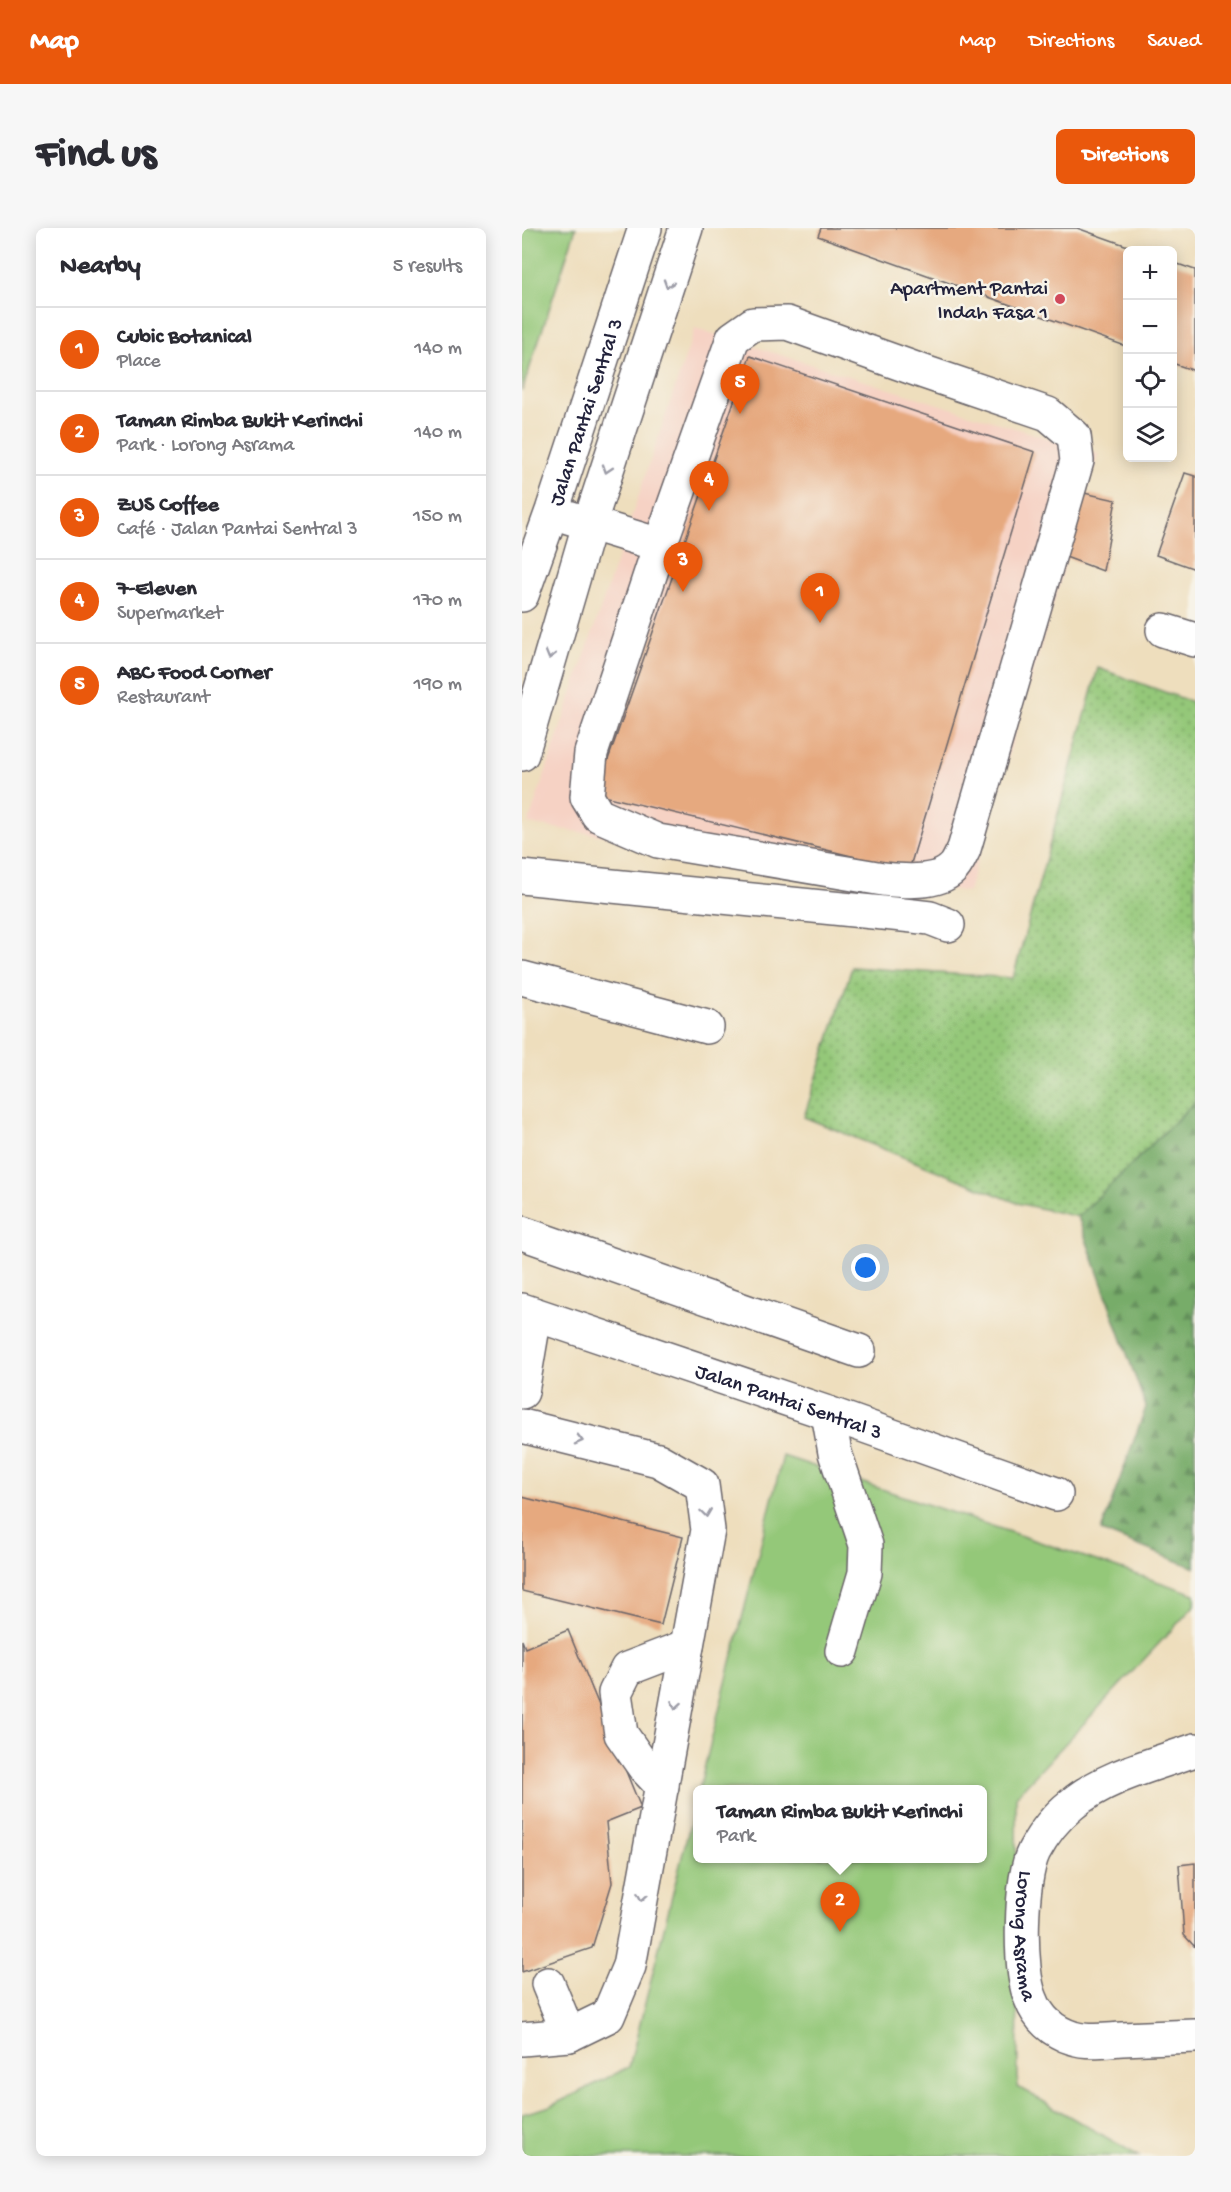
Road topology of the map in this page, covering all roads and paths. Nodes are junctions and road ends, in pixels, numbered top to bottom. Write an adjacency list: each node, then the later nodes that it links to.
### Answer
1 (645, 228): 3 (street, Jalan Pantai Sentral 3)
2 (686, 228): 4 (street, one-way to 4)
3 (552, 512): 4 (street); 6 (street, Jalan Pantai Sentral 3)
4 (589, 525): 5 (street); 9 (street, one-way to 9)
5 (660, 545): 5 (street)
6 (522, 595)
7 (1163, 630): 8 (street)
8 (1195, 640)
9 (522, 754)
10 (522, 877): 11 (street)
11 (948, 925)
12 (522, 978): 13 (street)
13 (707, 1027)
14 (522, 1233): 16 (street)
15 (529, 1313): 17 (street); 18 (street, Jalan Pantai Sentral 3)
16 (859, 1351)
17 (522, 1392)
18 (828, 1413): 20 (street, Jalan Pantai Sentral 3); 22 (street)
19 (522, 1426): 21 (street, one-way to 21)
20 (1056, 1494)
21 (687, 1646): 24 (street, one-way to 24); 24 (street)
22 (842, 1652)
23 (1195, 1750): 27 (street, Lorong Asrama)
24 (662, 1786): 26 (street, one-way to 26)
25 (548, 1984): 26 (street)
26 (569, 2034): 28 (street)
27 (1195, 2036)
28 (522, 2039)

